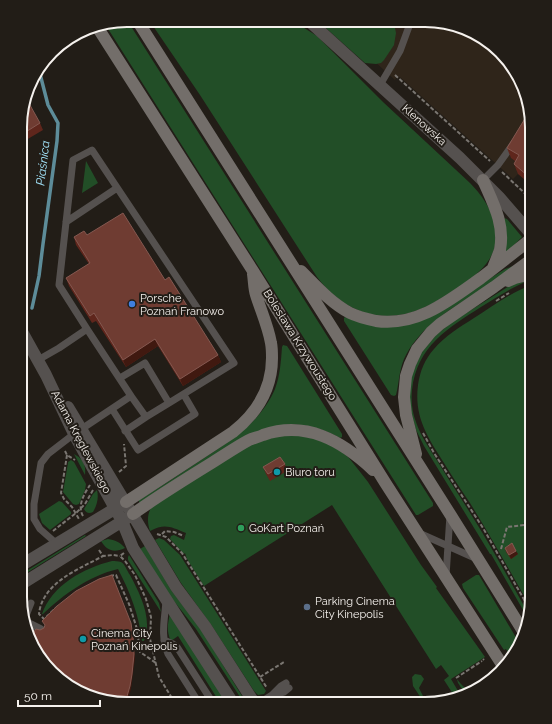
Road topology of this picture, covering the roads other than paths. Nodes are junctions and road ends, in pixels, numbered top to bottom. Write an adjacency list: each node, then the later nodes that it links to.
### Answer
1 (141, 27): 14 (main road)
2 (316, 27): 7 (street, Klenowska)
3 (407, 27): 7 (lane)
4 (99, 31): 6 (main road, Bolesława Krzywoustego)
5 (96, 32): 6 (main road)
6 (103, 37): 17 (main road, Bolesława Krzywoustego)
7 (380, 85): 9 (street, Klenowska)
8 (516, 139): 9 (lane)
9 (483, 180): 12 (street, Klenowska); 16 (main road)
10 (117, 188): 11 (lane); 11 (lane); 24 (lane)
11 (66, 222): 20 (lane)
12 (525, 229)
13 (525, 243): 16 (main road)
14 (289, 260): 16 (main road); 31 (main road)
15 (525, 264): 19 (main road)
16 (492, 269)
17 (253, 271): 32 (main road, Bolesława Krzywoustego); 33 (main road)
18 (525, 276): 19 (main road)
19 (494, 287): 31 (main road)
20 (87, 329): 22 (lane); 23 (lane)
21 (27, 342): 22 (street, Adama Kręglewskiego)
22 (38, 360): 29 (street, Adama Kręglewskiego)
23 (120, 378): 25 (lane); 26 (lane)
24 (184, 395): 26 (lane); 30 (lane)
25 (131, 396): 27 (lane); 28 (lane)
26 (169, 403): 28 (lane)
27 (112, 410): 29 (lane); 30 (lane)
28 (146, 417): 30 (lane)
29 (78, 431): 33 (street, Adama Kręglewskiego); 38 (lane)
30 (125, 431)
31 (420, 467): 35 (main road)
32 (386, 484): 34 (main road); 37 (main road, Bolesława Krzywoustego)
33 (121, 505): 34 (street); 36 (street); 38 (street)
34 (133, 514): 36 (street); 56 (street)
35 (450, 514): 39 (lane); 40 (main road)
36 (122, 521): 43 (street); 44 (street)
37 (417, 532): 39 (lane); 42 (main road, Bolesława Krzywoustego)
38 (57, 544): 41 (street)
39 (447, 546): 40 (lane); 42 (lane)
40 (478, 559): 48 (main road)
41 (27, 562)
42 (446, 577): 51 (main road, Bolesława Krzywoustego)
43 (27, 581)
44 (166, 598): 50 (lane); 55 (street)
45 (31, 603): 46 (lane)
46 (28, 610)
47 (31, 624): 49 (lane)
48 (520, 627)
49 (40, 629)
50 (164, 640): 53 (lane); 54 (lane)
51 (501, 662)
52 (288, 686): 57 (lane)
53 (195, 697)
54 (209, 697)
55 (229, 697)
56 (251, 697)
57 (269, 697)

